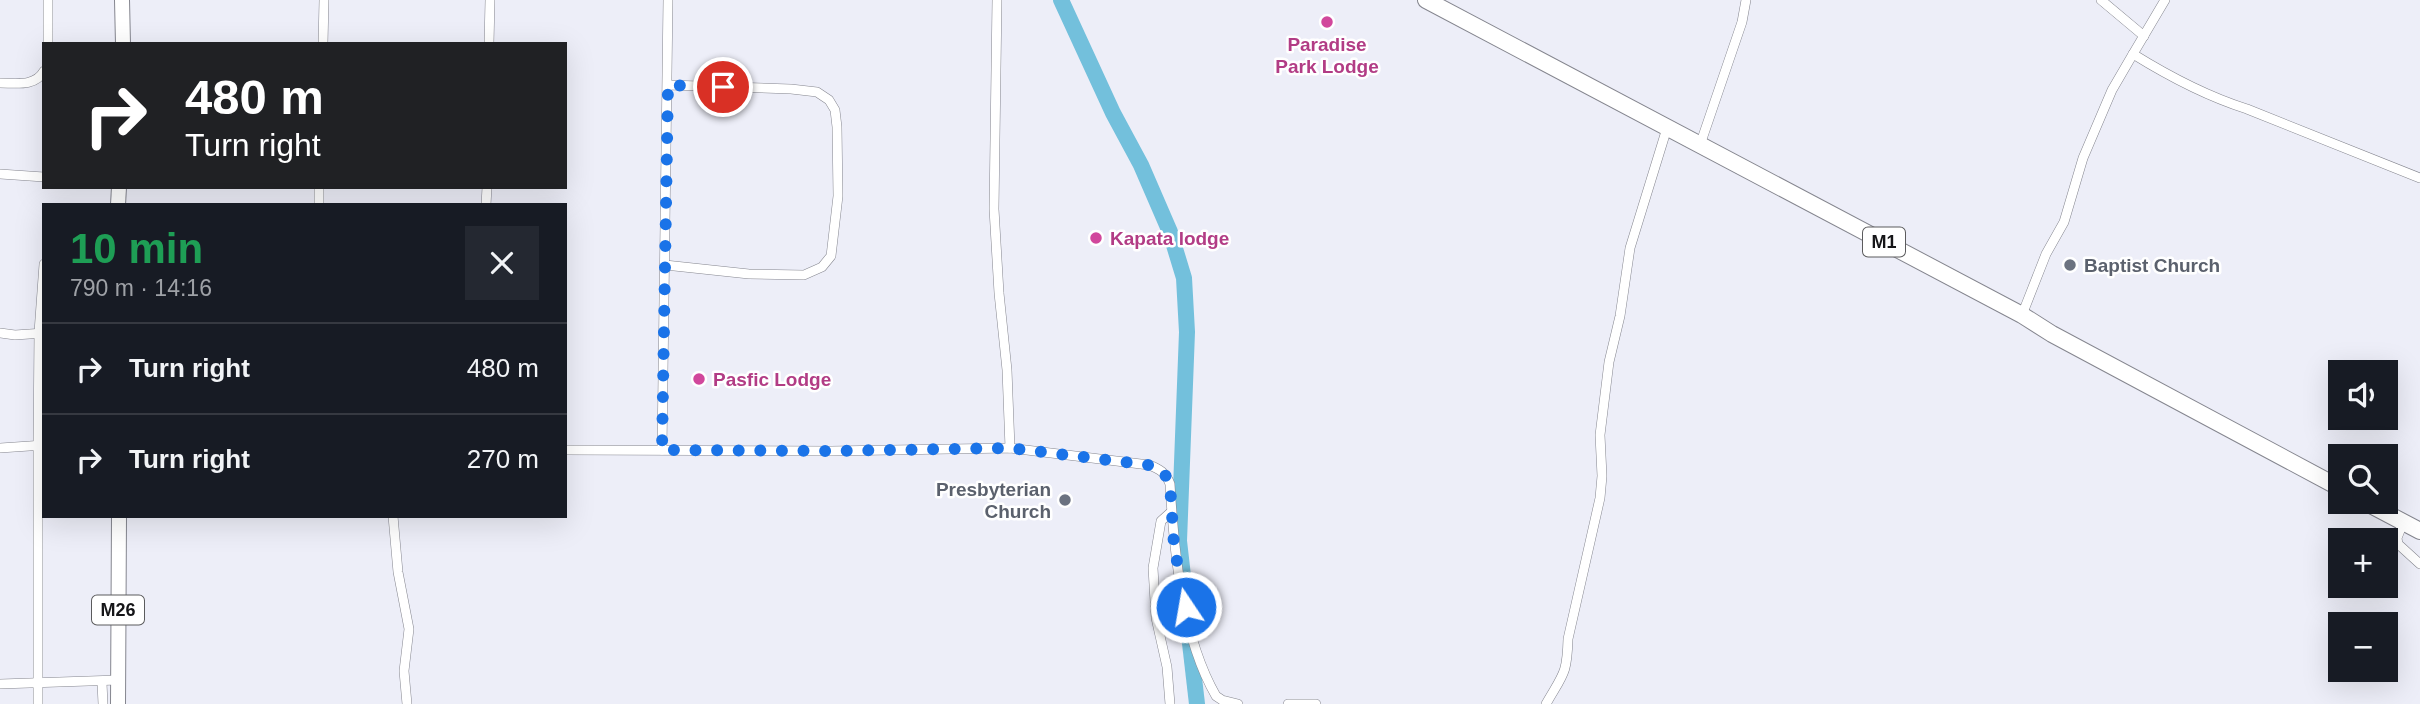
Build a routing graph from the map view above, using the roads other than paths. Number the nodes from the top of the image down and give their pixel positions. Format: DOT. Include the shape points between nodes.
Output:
graph roads {
  1 [pos="48,0"];
  2 [pos="122,0"];
  3 [pos="324,0"];
  4 [pos="490,0"];
  5 [pos="668,0"];
  6 [pos="998,0"];
  7 [pos="1426,0"];
  8 [pos="1746,0"];
  9 [pos="2101,0"];
  10 [pos="2165,0"];
  11 [pos="2144,36"];
  12 [pos="47,42"];
  13 [pos="123,42"];
  14 [pos="323,42"];
  15 [pos="489,42"];
  16 [pos="2133,54"];
  17 [pos="42,73"];
  18 [pos="0,83"];
  19 [pos="668,85"];
  20 [pos="1667,128"];
  21 [pos="1700,145"];
  22 [pos="0,174"];
  23 [pos="42,177"];
  24 [pos="2420,178"];
  25 [pos="665,265"];
  26 [pos="42,310"];
  27 [pos="2022,315"];
  28 [pos="0,333"];
  29 [pos="41,333"];
  30 [pos="41,445"];
  31 [pos="0,447"];
  32 [pos="1010,448"];
  33 [pos="567,450"];
  34 [pos="662,450"];
  35 [pos="2328,482"];
  36 [pos="1171,512"];
  37 [pos="2387,514"];
  38 [pos="119,518"];
  39 [pos="393,518"];
  40 [pos="2403,523"];
  41 [pos="2420,531"];
  42 [pos="2420,564"];
  43 [pos="118,680"];
  44 [pos="102,682"];
  45 [pos="0,684"];
  46 [pos="39,684"];
  47 [pos="38,704"];
  48 [pos="103,704"];
  49 [pos="118,704"];
  50 [pos="407,704"];
  51 [pos="1170,704"];
  52 [pos="1238,704"];
  53 [pos="1288,704"];
  54 [pos="1316,704"];
  55 [pos="1546,704"];
  1 -- 12 [label="street"];
  2 -- 13 [label="main road"];
  3 -- 14 [label="street"];
  4 -- 15 [label="street"];
  5 -- 19 [label="street"];
  6 -- 32 [label="street" via="994,209"];
  7 -- 20 [label="highway, M1"];
  8 -- 21 [label="street"];
  9 -- 11 [label="street"];
  10 -- 11 [label="street"];
  11 -- 16 [label="street"];
  16 -- 24 [label="street" via="2219,100"];
  16 -- 27 [label="street" via="2083,158 2064,222"];
  17 -- 18 [label="street" via="28,83"];
  19 -- 25 [label="street"];
  19 -- 25 [label="street" via="817,92 835,110 838,196 831,256 822,267 804,275"];
  20 -- 21 [label="highway, M1"];
  20 -- 55 [label="street" via="1630,248 1600,435 1600,498 1568,639 1568,660"];
  21 -- 27 [label="highway, M1"];
  22 -- 23 [label="street"];
  25 -- 34 [label="street"];
  26 -- 29 [label="street"];
  27 -- 35 [label="highway, M1"];
  28 -- 29 [label="street"];
  29 -- 30 [label="street"];
  30 -- 31 [label="street"];
  30 -- 46 [label="street"];
  32 -- 34 [label="street"];
  32 -- 36 [label="street" via="1158,468 1170,484"];
  33 -- 34 [label="street"];
  36 -- 51 [label="street" via="1161,521 1153,568"];
  36 -- 52 [label="street" via="1195,646 1216,696"];
  37 -- 40 [label="highway"];
  38 -- 43 [label="main road, M26"];
  39 -- 50 [label="street" via="410,629 404,671"];
  40 -- 41 [label="highway"];
  40 -- 42 [label="street" via="2398,544"];
  43 -- 44 [label="street"];
  43 -- 49 [label="main road, M26"];
  44 -- 46 [label="street"];
  44 -- 48 [label="street"];
  45 -- 46 [label="street"];
  46 -- 47 [label="street"];
  53 -- 54 [label="street"];
}
